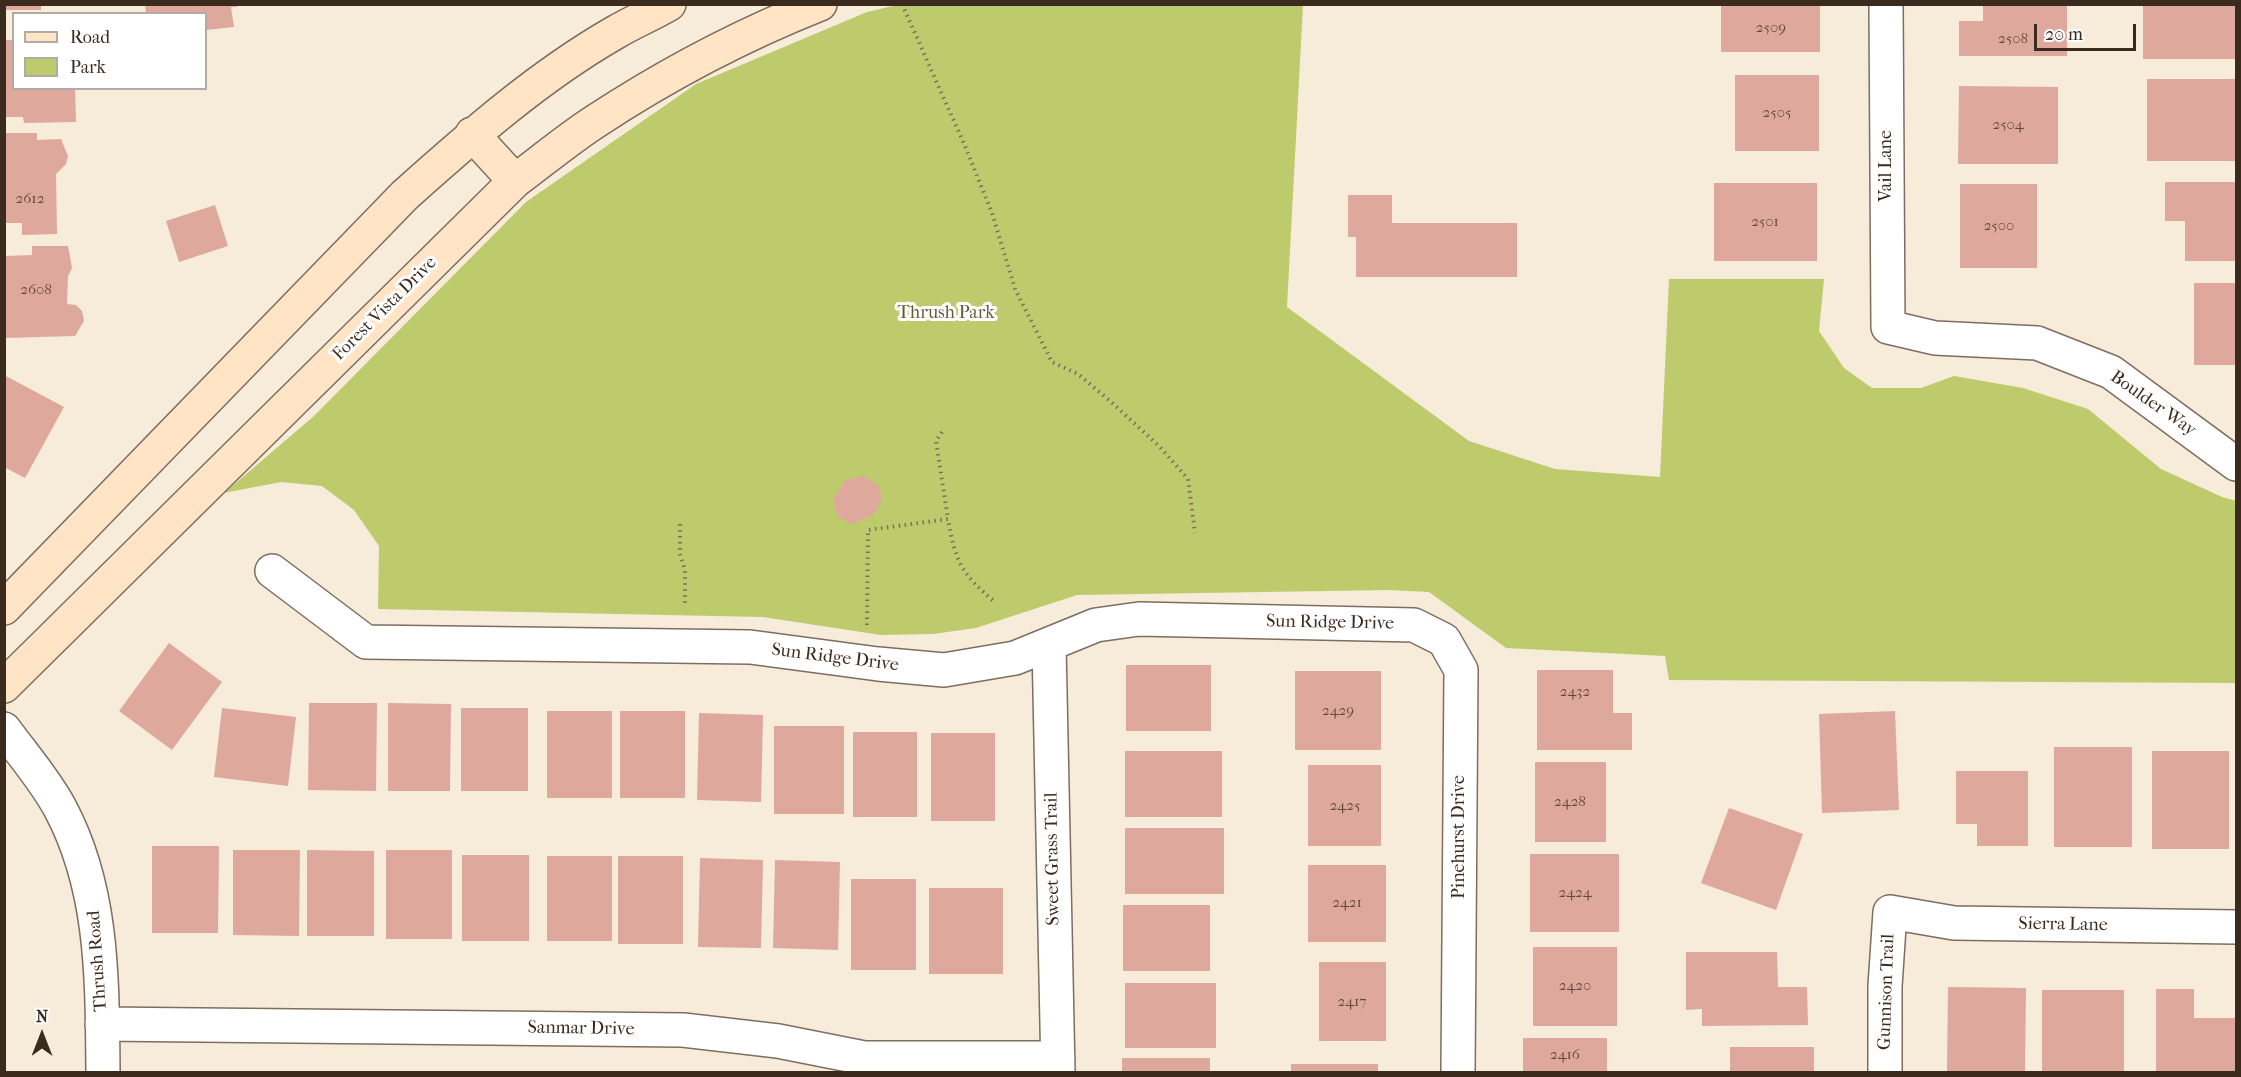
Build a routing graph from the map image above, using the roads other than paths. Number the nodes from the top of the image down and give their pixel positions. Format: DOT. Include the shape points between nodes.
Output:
graph roads {
  1 [pos="669,4"];
  2 [pos="820,4"];
  3 [pos="1886,4"];
  4 [pos="472,134"];
  5 [pos="515,181"];
  6 [pos="1888,327"];
  7 [pos="2236,464"];
  8 [pos="272,571"];
  9 [pos="4,608"];
  10 [pos="1414,625"];
  11 [pos="1048,645"];
  12 [pos="4,686"];
  13 [pos="4,729"];
  14 [pos="1890,912"];
  15 [pos="2236,927"];
  16 [pos="102,1024"];
  17 [pos="1058,1066"];
  18 [pos="103,1072"];
  19 [pos="1458,1072"];
  20 [pos="1886,1072"];
  1 -- 4 [label="main road" via="605,38"];
  2 -- 5 [label="main road, Forest Vista Drive" via="674,73 595,122"];
  3 -- 6 [label="street, Vail Lane"];
  4 -- 5 [label="main road"];
  4 -- 9 [label="main road" via="405,195"];
  5 -- 12 [label="main road, Forest Vista Drive"];
  6 -- 7 [label="street, Boulder Way" via="1935,338 2037,343 2111,372"];
  8 -- 11 [label="street, Sun Ridge Drive" via="366,642 750,647 944,670 1015,658"];
  10 -- 11 [label="street, Sun Ridge Drive" via="1139,619 1096,625"];
  10 -- 19 [label="street, Pinehurst Drive" via="1444,640 1461,670"];
  11 -- 17 [label="street, Sweet Grass Trail"];
  13 -- 16 [label="street, Thrush Road" via="60,806 78,845 96,920"];
  14 -- 15 [label="street, Sierra Lane" via="1954,923"];
  14 -- 20 [label="street, Gunnison Trail" via="1885,986"];
  16 -- 17 [label="street, Sanmar Drive" via="683,1030 778,1041 864,1059"];
  16 -- 18 [label="street, Thrush Road"];
}
